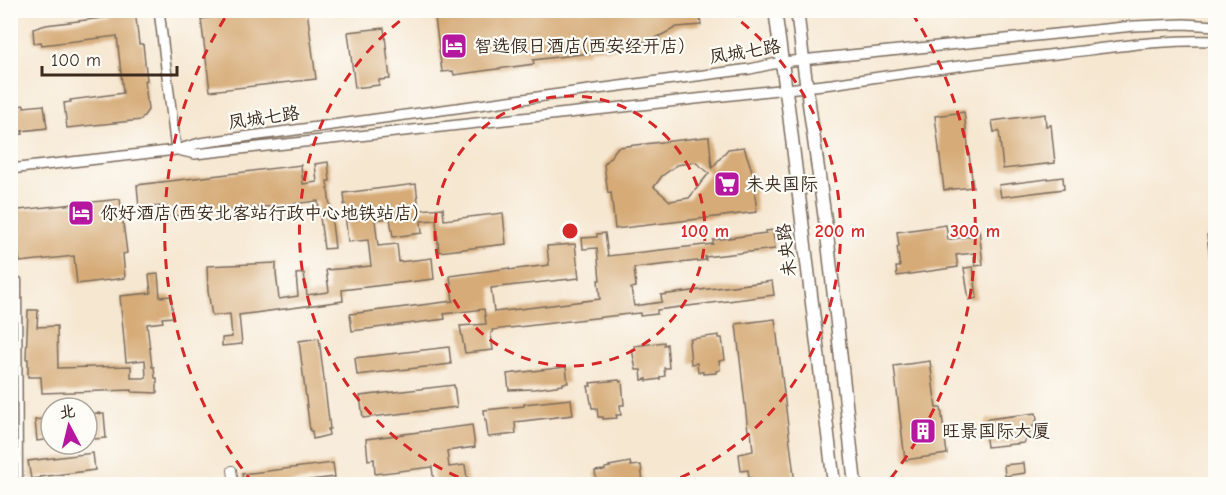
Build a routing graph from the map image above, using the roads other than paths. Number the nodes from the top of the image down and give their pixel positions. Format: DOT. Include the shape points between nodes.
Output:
graph roads {
  1 [pos="159,10"];
  2 [pos="775,10"];
  3 [pos="797,10"];
  4 [pos="1215,26"];
  5 [pos="1215,40"];
  6 [pos="803,60"];
  7 [pos="782,62"];
  8 [pos="807,86"];
  9 [pos="785,89"];
  10 [pos="176,150"];
  11 [pos="10,168"];
  12 [pos="19,280"];
  13 [pos="232,470"];
  14 [pos="21,484"];
  15 [pos="234,484"];
  16 [pos="834,484"];
  17 [pos="855,484"];
  1 -- 10 [label="street"];
  2 -- 7 [label="main road, 未央路"];
  3 -- 6 [label="main road"];
  4 -- 6 [label="street, 凤城七路" via="1134,26"];
  5 -- 8 [label="street, 凤城七路" via="1138,44"];
  6 -- 7 [label="street, 凤城七路"];
  6 -- 8 [label="main road"];
  7 -- 9 [label="main road, 未央路"];
  7 -- 10 [label="street, 凤城七路" via="200,143"];
  8 -- 9 [label="street, 凤城七路"];
  8 -- 17 [label="main road"];
  9 -- 10 [label="street, 凤城七路" via="195,154"];
  9 -- 16 [label="main road, 未央路"];
  10 -- 11 [label="street, 凤城七路"];
  12 -- 14 [label="lane"];
  13 -- 15 [label="street"];
}
